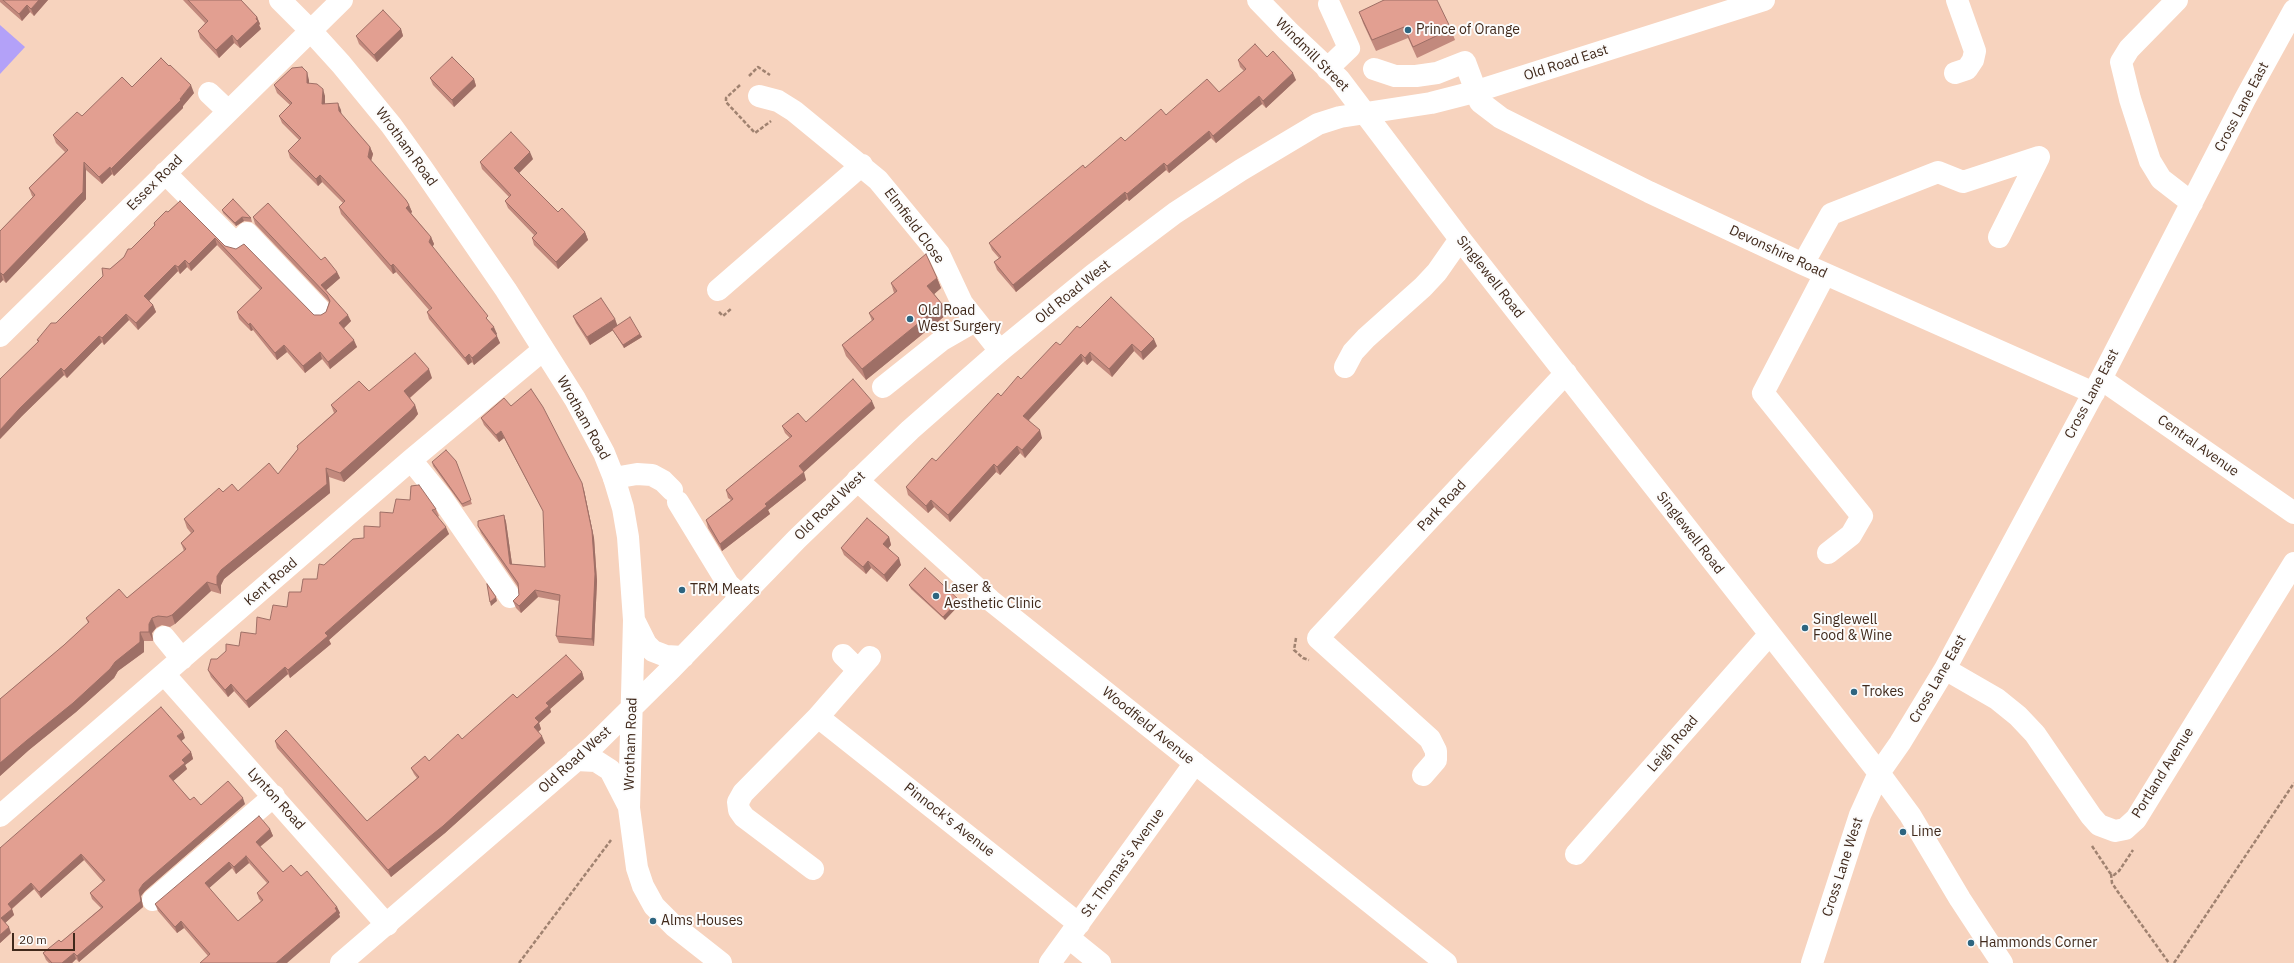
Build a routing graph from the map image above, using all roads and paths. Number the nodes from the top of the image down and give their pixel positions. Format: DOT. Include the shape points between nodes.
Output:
graph roads {
  1 [pos="280,0"];
  2 [pos="342,0"];
  3 [pos="1258,0"];
  4 [pos="1764,0"];
  5 [pos="1957,0"];
  6 [pos="2177,0"];
  7 [pos="1329,4"];
  8 [pos="2294,10"];
  9 [pos="311,30"];
  10 [pos="1327,68"];
  11 [pos="1374,69"];
  12 [pos="1955,73"];
  13 [pos="772,77"];
  14 [pos="746,78"];
  15 [pos="741,83"];
  16 [pos="1474,92"];
  17 [pos="210,93"];
  18 [pos="759,96"];
  19 [pos="228,112"];
  20 [pos="1364,112"];
  21 [pos="773,121"];
  22 [pos="862,165"];
  23 [pos="165,173"];
  24 [pos="2192,202"];
  25 [pos="1999,237"];
  26 [pos="1460,239"];
  27 [pos="1803,264"];
  28 [pos="1825,274"];
  29 [pos="722,300"];
  30 [pos="320,310"];
  31 [pos="975,322"];
  32 [pos="0,336"];
  33 [pos="543,350"];
  34 [pos="1000,351"];
  35 [pos="1345,368"];
  36 [pos="1566,374"];
  37 [pos="2097,386"];
  38 [pos="883,387"];
  39 [pos="411,460"];
  40 [pos="614,478"];
  41 [pos="857,480"];
  42 [pos="2294,514"];
  43 [pos="1828,552"];
  44 [pos="2294,563"];
  45 [pos="741,596"];
  46 [pos="510,597"];
  47 [pos="634,620"];
  48 [pos="1769,635"];
  49 [pos="1297,636"];
  50 [pos="164,637"];
  51 [pos="1325,644"];
  52 [pos="843,655"];
  53 [pos="683,658"];
  54 [pos="182,659"];
  55 [pos="1945,669"];
  56 [pos="164,674"];
  57 [pos="633,707"];
  58 [pos="818,717"];
  59 [pos="576,760"];
  60 [pos="1195,763"];
  61 [pos="1880,772"];
  62 [pos="1423,775"];
  63 [pos="2294,783"];
  64 [pos="274,796"];
  65 [pos="629,808"];
  66 [pos="0,816"];
  67 [pos="2088,841"];
  68 [pos="613,844"];
  69 [pos="2136,845"];
  70 [pos="1576,854"];
  71 [pos="812,869"];
  72 [pos="2111,874"];
  73 [pos="153,900"];
  74 [pos="387,925"];
  75 [pos="1074,931"];
  76 [pos="341,963"];
  77 [pos="520,963"];
  78 [pos="722,963"];
  79 [pos="1050,963"];
  80 [pos="1100,963"];
  81 [pos="1446,963"];
  82 [pos="1812,963"];
  83 [pos="2002,963"];
  84 [pos="2169,963"];
  85 [pos="2174,963"];
  1 -- 9 [label="street, Wrotham Road"];
  2 -- 9 [label="street, Essex Road"];
  3 -- 10 [label="street, Windmill Street"];
  4 -- 16 [label="street, Old Road East"];
  5 -- 12 [label="street" via="1975,51 1967,69"];
  6 -- 24 [label="street" via="2129,49 2121,62 2150,161 2161,179"];
  7 -- 10 [label="street" via="1349,48"];
  8 -- 24 [label="street, Cross Lane East"];
  9 -- 19 [label="street, Essex Road"];
  9 -- 33 [label="street, Wrotham Road" via="391,125 506,290"];
  10 -- 20 [label="street, Windmill Street" via="1339,79"];
  11 -- 16 [label="street" via="1395,76 1416,76 1437,73 1465,62"];
  13 -- 14 [label="path" via="758,67"];
  15 -- 21 [label="path" via="725,99 726,102 755,133"];
  16 -- 20 [label="street, Old Road East" via="1431,103"];
  16 -- 27 [label="street, Devonshire Road" via="1480,102 1501,118 1649,192"];
  17 -- 19 [label="street"];
  18 -- 22 [label="street, Elmfield Close" via="778,101 794,110"];
  19 -- 23 [label="street, Essex Road"];
  20 -- 26 [label="street, Singlewell Road"];
  20 -- 34 [label="street, Old Road West" via="1318,124 1175,213 1094,274"];
  22 -- 29 [label="street"];
  22 -- 31 [label="street, Elmfield Close" via="878,180 935,248 962,303"];
  23 -- 30 [label="street" via="236,244 247,233"];
  23 -- 32 [label="street, Essex Road"];
  24 -- 37 [label="street, Cross Lane East"];
  25 -- 27 [label="street" via="2039,157 1963,182 1938,172 1831,214"];
  26 -- 35 [label="street" via="1437,272 1366,338 1353,352"];
  26 -- 36 [label="street, Singlewell Road"];
  27 -- 28 [label="street, Devonshire Road"];
  28 -- 37 [label="street, Devonshire Road"];
  28 -- 43 [label="street" via="1763,393 1862,516 1851,535"];
  31 -- 34 [label="street, Elmfield Close"];
  31 -- 38 [label="street" via="942,340"];
  33 -- 39 [label="street, Kent Road"];
  33 -- 40 [label="street, Wrotham Road" via="594,434"];
  34 -- 41 [label="street, Old Road West"];
  36 -- 48 [label="street, Singlewell Road"];
  36 -- 51 [label="street, Park Road"];
  37 -- 42 [label="street, Central Avenue"];
  37 -- 55 [label="street, Cross Lane East"];
  39 -- 46 [label="street" via="441,497"];
  39 -- 54 [label="street, Kent Road"];
  40 -- 45 [label="street" via="637,474 652,475 663,481 675,496 728,584"];
  40 -- 47 [label="street, Wrotham Road" via="628,537"];
  41 -- 45 [label="street, Old Road West"];
  41 -- 60 [label="street, Woodfield Avenue" via="990,600"];
  44 -- 55 [label="street, Portland Avenue" via="2136,819 2125,829 2115,831 2099,824 2036,734 1997,699"];
  45 -- 53 [label="street, Old Road West"];
  47 -- 53 [label="street" via="646,644 653,651"];
  47 -- 57 [label="street, Wrotham Road"];
  48 -- 61 [label="street, Singlewell Road"];
  48 -- 70 [label="street, Leigh Road"];
  49 -- 51 [label="path" via="1293,648 1306,659 1316,660"];
  50 -- 54 [label="street"];
  51 -- 62 [label="street" via="1430,739 1436,751 1436,760"];
  52 -- 58 [label="street" via="864,664"];
  53 -- 57 [label="street, Old Road West"];
  54 -- 56 [label="street, Kent Road"];
  55 -- 61 [label="street, Cross Lane East"];
  56 -- 64 [label="street, Lynton Road"];
  56 -- 66 [label="street, Kent Road"];
  57 -- 59 [label="street, Old Road West"];
  57 -- 65 [label="street, Wrotham Road"];
  58 -- 71 [label="street" via="743,793 738,802 738,810 744,817"];
  58 -- 75 [label="street, Pinnock's Avenue"];
  59 -- 65 [label="street" via="596,761 610,770"];
  59 -- 74 [label="street, Old Road West"];
  60 -- 75 [label="street, St. Thomas's Avenue"];
  60 -- 81 [label="street, Woodfield Avenue"];
  61 -- 82 [label="street, Cross Lane West" via="1860,814"];
  61 -- 83 [label="street, Singlewell Road" via="1910,815"];
  63 -- 85 [label="path"];
  64 -- 73 [label="street"];
  64 -- 74 [label="street, Lynton Road"];
  65 -- 78 [label="street, Wrotham Road" via="637,868 650,899 666,919"];
  67 -- 72 [label="path"];
  68 -- 77 [label="path" via="612,838"];
  69 -- 72 [label="path" via="2120,871"];
  72 -- 84 [label="path" via="2112,883"];
  74 -- 76 [label="street, Old Road West"];
  75 -- 79 [label="street, St. Thomas's Avenue"];
  75 -- 80 [label="street, Pinnock's Avenue"];
}
